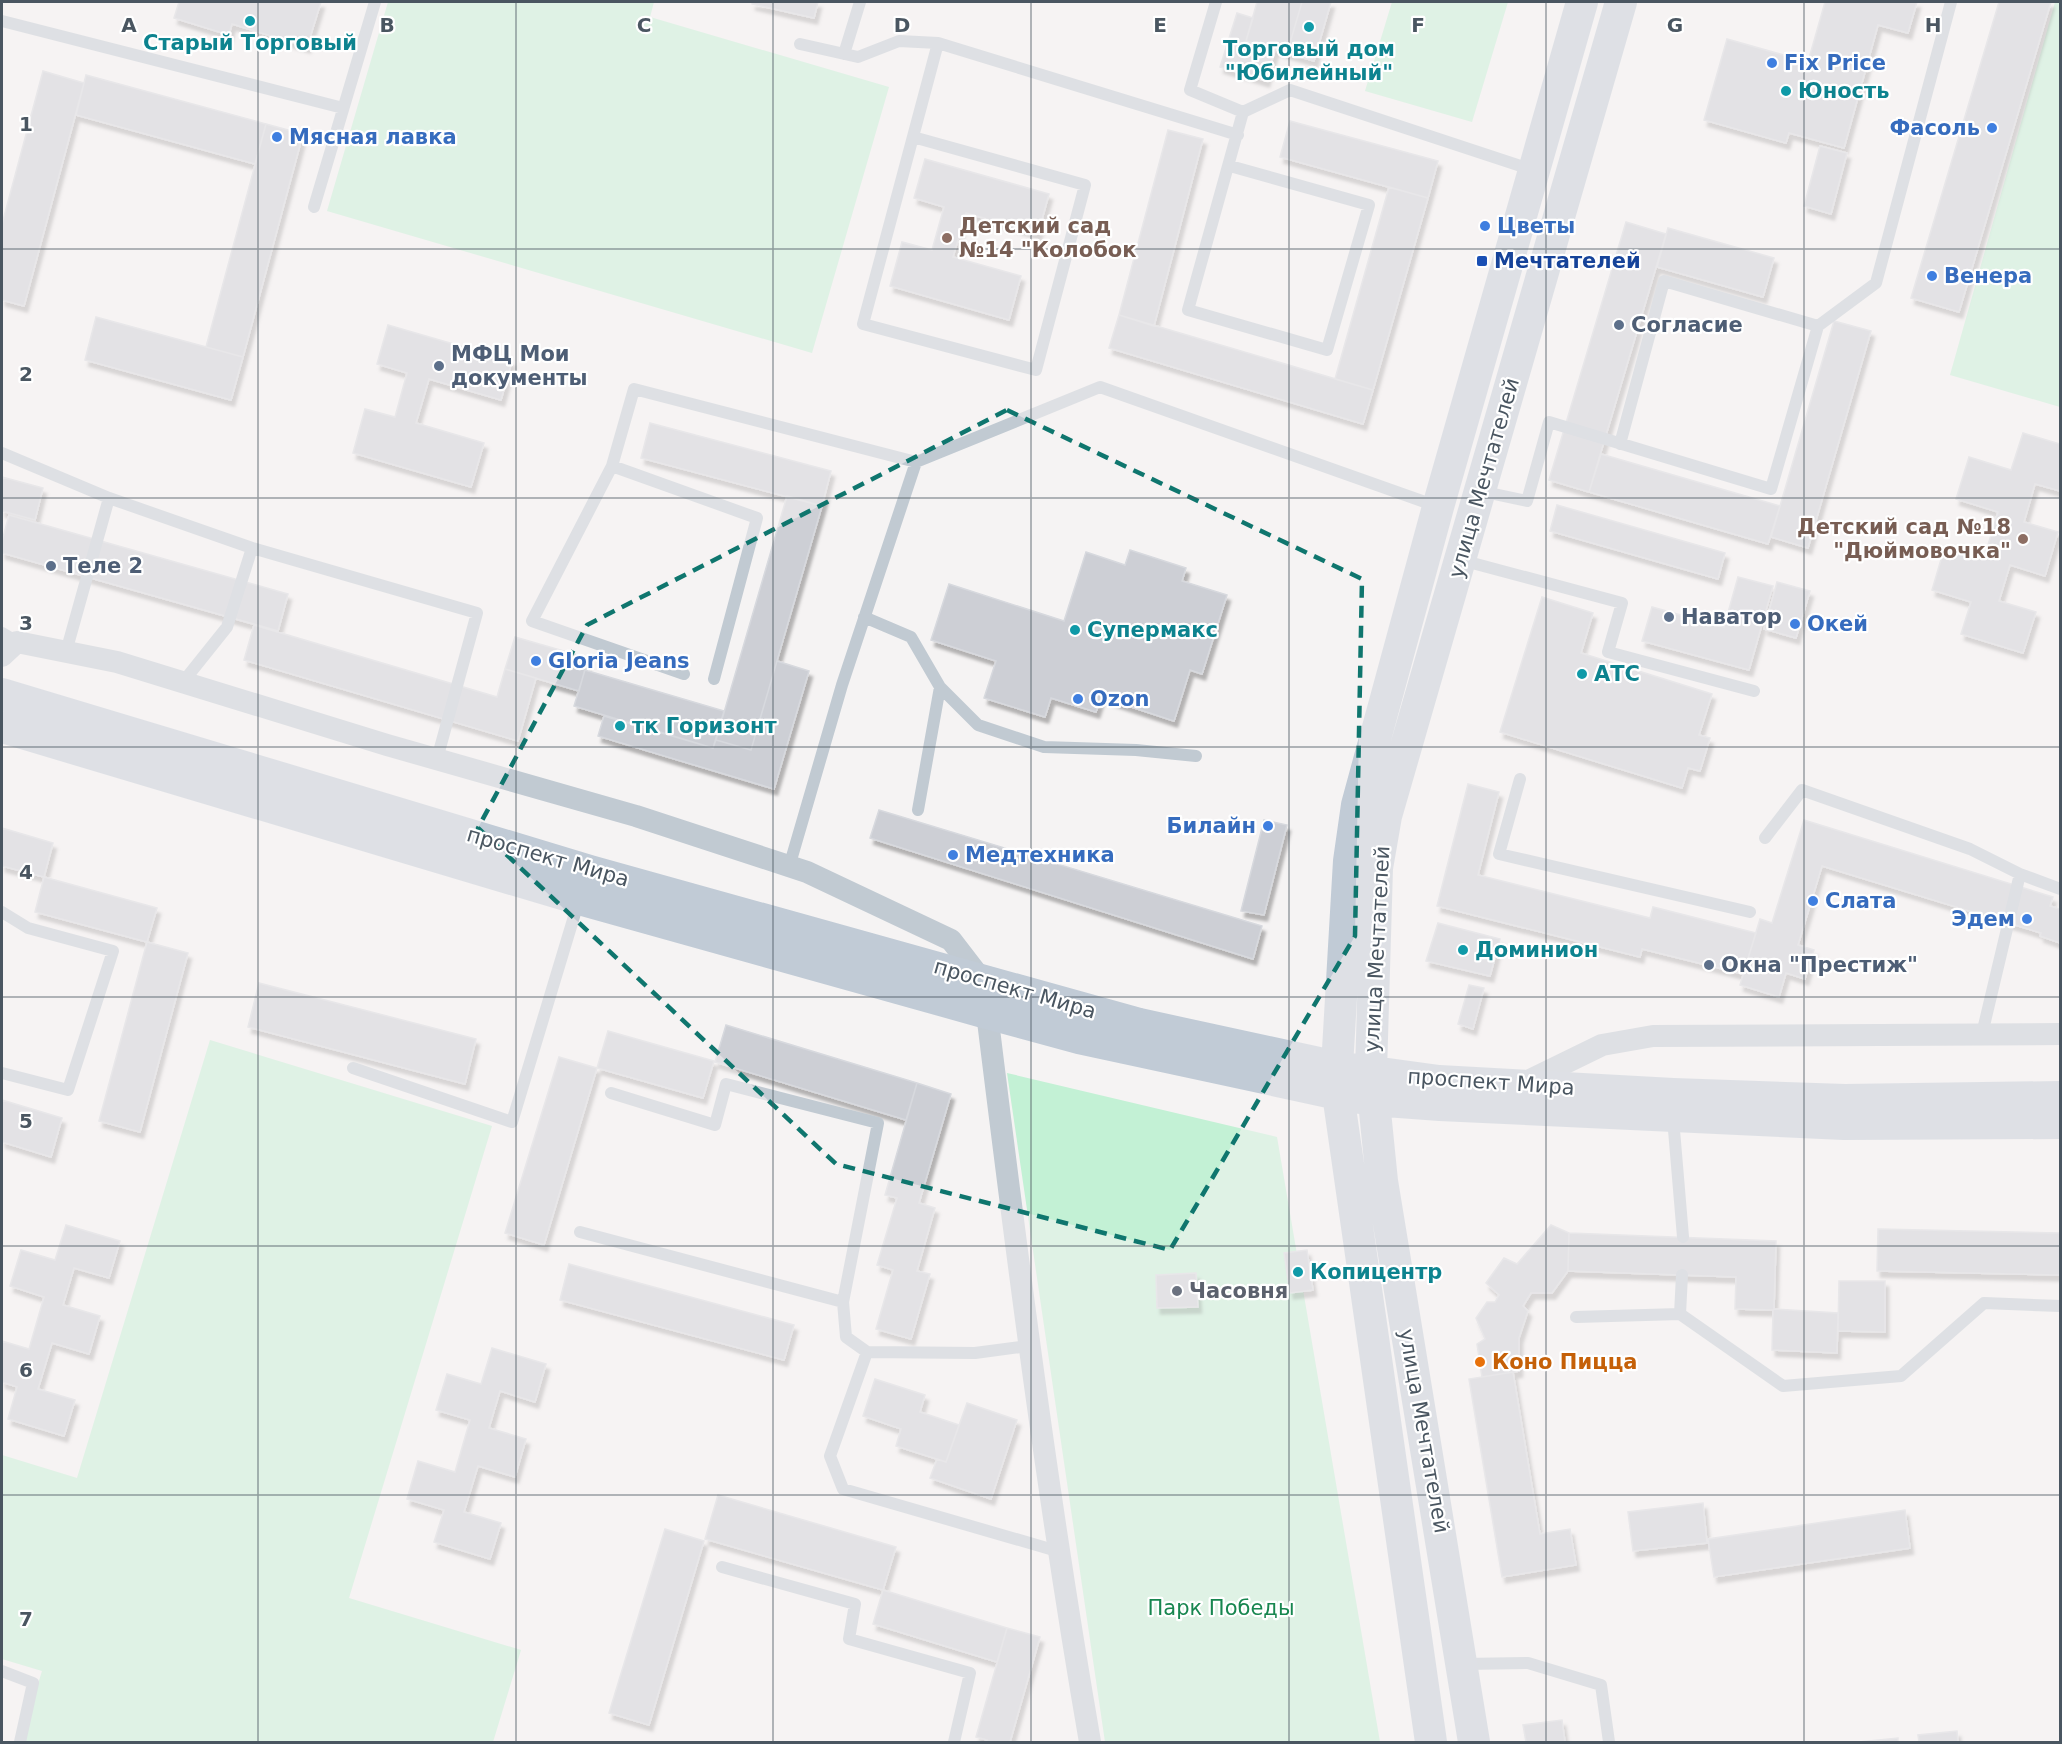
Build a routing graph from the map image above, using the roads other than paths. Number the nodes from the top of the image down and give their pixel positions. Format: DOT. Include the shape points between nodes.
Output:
graph roads {
  1 [pos="375,2"];
  2 [pos="860,2"];
  3 [pos="1216,2"];
  4 [pos="1582,2"];
  5 [pos="1621,2"];
  6 [pos="1951,2"];
  7 [pos="2,21"];
  8 [pos="938,43"];
  9 [pos="800,44"];
  10 [pos="844,54"];
  11 [pos="343,108"];
  12 [pos="1243,112"];
  13 [pos="1238,135"];
  14 [pos="913,137"];
  15 [pos="1230,166"];
  16 [pos="1533,170"];
  17 [pos="314,207"];
  18 [pos="1818,326"];
  19 [pos="1620,444"];
  20 [pos="2,453"];
  21 [pos="916,462"];
  22 [pos="612,466"];
  23 [pos="1479,491"];
  24 [pos="109,498"];
  25 [pos="1437,507"];
  26 [pos="252,548"];
  27 [pos="1461,560"];
  28 [pos="864,618"];
  29 [pos="7,644"];
  30 [pos="66,652"];
  31 [pos="684,674"];
  32 [pos="714,679"];
  33 [pos="183,682"];
  34 [pos="940,687"];
  35 [pos="1754,691"];
  36 [pos="2,694"];
  37 [pos="2,727"];
  38 [pos="1196,756"];
  39 [pos="437,759"];
  40 [pos="1520,779"];
  41 [pos="918,810"];
  42 [pos="1765,838"];
  43 [pos="789,867"];
  44 [pos="2020,874"];
  45 [pos="2061,889"];
  46 [pos="579,899"];
  47 [pos="2,912"];
  48 [pos="1750,912"];
  49 [pos="981,979"];
  50 [pos="987,1013"];
  51 [pos="1982,1034"];
  52 [pos="2061,1034"];
  53 [pos="353,1068"];
  54 [pos="2,1073"];
  55 [pos="1338,1080"];
  56 [pos="1519,1085"];
  57 [pos="1371,1086"];
  58 [pos="611,1093"];
  59 [pos="2061,1096"];
  60 [pos="1673,1117"];
  61 [pos="2061,1123"];
  62 [pos="580,1232"];
  63 [pos="1683,1237"];
  64 [pos="1682,1275"];
  65 [pos="843,1302"];
  66 [pos="2061,1306"];
  67 [pos="1680,1314"];
  68 [pos="1576,1317"];
  69 [pos="1028,1346"];
  70 [pos="867,1352"];
  71 [pos="1057,1551"];
  72 [pos="722,1567"];
  73 [pos="1463,1664"];
  74 [pos="2,1671"];
  75 [pos="20,1743"];
  76 [pos="954,1743"];
  77 [pos="1090,1743"];
  78 [pos="1431,1743"];
  79 [pos="1474,1743"];
  80 [pos="1609,1743"];
  1 -- 11 [label="lane"];
  2 -- 10 [label="lane"];
  3 -- 12 [label="lane" via="1190,90"];
  4 -- 16 [label="street, улица Мечтателей"];
  5 -- 23 [label="street, улица Мечтателей"];
  6 -- 18 [label="lane" via="1876,283"];
  7 -- 11 [label="lane"];
  8 -- 10 [label="lane" via="899,41 858,57"];
  8 -- 13 [label="lane"];
  8 -- 14 [label="lane"];
  9 -- 10 [label="lane"];
  11 -- 17 [label="lane"];
  12 -- 13 [label="lane"];
  12 -- 16 [label="lane" via="1290,90"];
  13 -- 15 [label="lane"];
  14 -- 14 [label="lane" via="863,324 1036,370 1084,185"];
  15 -- 15 [label="lane" via="1188,310 1327,350 1369,205"];
  16 -- 25 [label="street, улица Мечтателей"];
  18 -- 19 [label="lane" via="1771,489"];
  18 -- 19 [label="lane" via="1664,281"];
  19 -- 23 [label="lane" via="1549,422 1527,501"];
  20 -- 24 [label="lane"];
  21 -- 22 [label="lane" via="634,389"];
  21 -- 25 [label="lane" via="1100,387"];
  21 -- 28 [label="lane"];
  22 -- 31 [label="lane" via="532,621"];
  22 -- 32 [label="lane" via="757,518"];
  23 -- 27 [label="street, улица Мечтателей"];
  24 -- 26 [label="lane"];
  24 -- 30 [label="lane"];
  25 -- 55 [label="street, улица Мечтателей" via="1358,805 1349,861"];
  26 -- 33 [label="lane" via="227,627"];
  26 -- 39 [label="lane" via="477,613"];
  27 -- 35 [label="lane" via="1622,603 1608,652"];
  27 -- 57 [label="street, улица Мечтателей" via="1386,816 1377,868"];
  28 -- 34 [label="lane" via="911,637"];
  28 -- 43 [label="lane"];
  29 -- 30 [label="street"];
  30 -- 33 [label="street"];
  33 -- 39 [label="street"];
  34 -- 38 [label="lane" via="978,725 1044,747"];
  34 -- 41 [label="lane"];
  36 -- 49 [label="street, проспект Мира" via="590,871"];
  37 -- 46 [label="street, проспект Мира"];
  39 -- 43 [label="street" via="636,816"];
  40 -- 48 [label="lane" via="1498,854"];
  42 -- 44 [label="lane" via="1802,790 1970,849"];
  43 -- 49 [label="street" via="951,940"];
  44 -- 45 [label="lane"];
  44 -- 51 [label="lane"];
  46 -- 50 [label="street, проспект Мира"];
  46 -- 53 [label="lane" via="512,1122"];
  47 -- 54 [label="lane" via="28,928 113,951 68,1090"];
  49 -- 55 [label="street, проспект Мира"];
  50 -- 55 [label="street, проспект Мира" via="1079,1038"];
  50 -- 69 [label="street"];
  51 -- 52 [label="street"];
  51 -- 56 [label="street" via="1653,1036 1602,1045"];
  55 -- 57 [label="street, проспект Мира"];
  55 -- 78 [label="street, улица Мечтателей"];
  56 -- 57 [label="street, проспект Мира" via="1439,1081"];
  56 -- 59 [label="street, проспект Мира" via="1845,1100"];
  57 -- 60 [label="street, проспект Мира"];
  57 -- 73 [label="street, улица Мечтателей" via="1382,1181"];
  58 -- 65 [label="lane" via="715,1125 726,1084 878,1123"];
  60 -- 61 [label="street, проспект Мира" via="1844,1124"];
  60 -- 63 [label="lane"];
  62 -- 65 [label="lane"];
  64 -- 67 [label="lane"];
  65 -- 70 [label="lane" via="846,1337"];
  66 -- 67 [label="lane" via="1984,1303 1901,1376 1783,1386"];
  67 -- 68 [label="lane"];
  69 -- 70 [label="lane" via="975,1353"];
  69 -- 71 [label="street"];
  70 -- 71 [label="lane" via="830,1456 843,1489"];
  71 -- 77 [label="street"];
  72 -- 76 [label="lane" via="855,1604 849,1639 970,1674"];
  73 -- 79 [label="street, улица Мечтателей"];
  73 -- 80 [label="lane" via="1528,1663 1601,1685"];
  74 -- 75 [label="lane" via="33,1683"];
}
